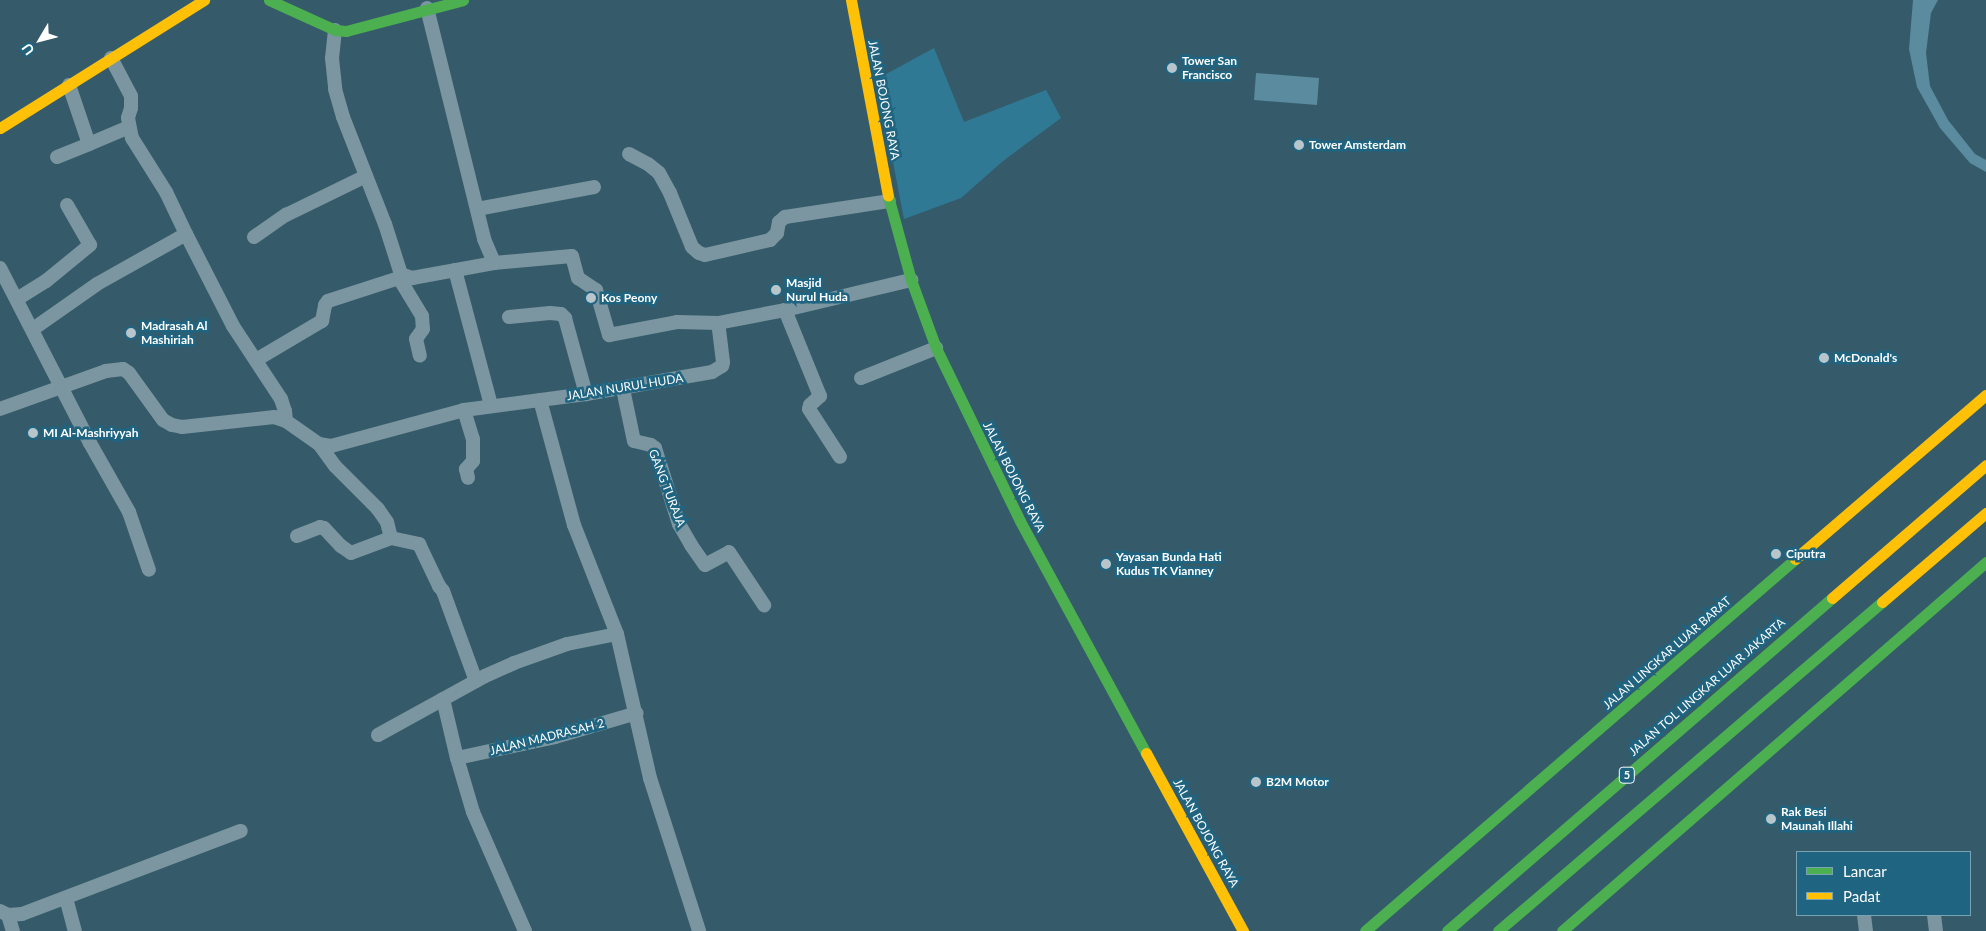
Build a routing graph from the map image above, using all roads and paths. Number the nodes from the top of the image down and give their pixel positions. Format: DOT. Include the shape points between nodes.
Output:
graph roads {
  1 [pos="204,0"];
  2 [pos="269,0"];
  3 [pos="464,0"];
  4 [pos="851,0"];
  5 [pos="428,8"];
  6 [pos="335,30"];
  7 [pos="111,58"];
  8 [pos="69,85"];
  9 [pos="129,127"];
  10 [pos="0,128"];
  11 [pos="89,144"];
  12 [pos="629,154"];
  13 [pos="57,157"];
  14 [pos="366,176"];
  15 [pos="594,187"];
  16 [pos="889,201"];
  17 [pos="67,205"];
  18 [pos="477,209"];
  19 [pos="186,234"];
  20 [pos="254,237"];
  21 [pos="494,263"];
  22 [pos="455,270"];
  23 [pos="1,273"];
  24 [pos="400,276"];
  25 [pos="911,280"];
  26 [pos="17,299"];
  27 [pos="786,310"];
  28 [pos="509,317"];
  29 [pos="718,322"];
  30 [pos="34,329"];
  31 [pos="936,348"];
  32 [pos="420,356"];
  33 [pos="256,360"];
  34 [pos="861,378"];
  35 [pos="63,386"];
  36 [pos="623,389"];
  37 [pos="586,394"];
  38 [pos="1986,395"];
  39 [pos="540,400"];
  40 [pos="491,405"];
  41 [pos="0,409"];
  42 [pos="464,410"];
  43 [pos="290,424"];
  44 [pos="319,444"];
  45 [pos="840,457"];
  46 [pos="1986,465"];
  47 [pos="468,478"];
  48 [pos="1986,513"];
  49 [pos="297,536"];
  50 [pos="391,538"];
  51 [pos="1986,562"];
  52 [pos="149,570"];
  53 [pos="764,605"];
  54 [pos="617,634"];
  55 [pos="476,681"];
  56 [pos="443,699"];
  57 [pos="637,713"];
  58 [pos="378,735"];
  59 [pos="457,758"];
  60 [pos="241,831"];
  61 [pos="66,898"];
  62 [pos="4,913"];
  63 [pos="1864,916"];
  64 [pos="1934,916"];
  65 [pos="697,930"];
  66 [pos="13,931"];
  67 [pos="75,931"];
  68 [pos="526,931"];
  69 [pos="1243,931"];
  70 [pos="1365,931"];
  71 [pos="1447,931"];
  72 [pos="1498,931"];
  73 [pos="1562,931"];
  74 [pos="1866,931"];
  75 [pos="1936,931"];
  1 -- 7 [label="main road"];
  2 -- 6 [label="main road"];
  3 -- 5 [label="main road"];
  4 -- 16 [label="main road, JALAN BOJONG RAYA"];
  5 -- 6 [label="main road" via="361,28"];
  5 -- 18 [label="street"];
  6 -- 14 [label="street" via="332,58 336,89 343,117"];
  7 -- 8 [label="main road"];
  7 -- 9 [label="street" via="131,96"];
  8 -- 10 [label="main road"];
  8 -- 11 [label="street"];
  9 -- 11 [label="street"];
  9 -- 19 [label="street" via="132,138 166,192"];
  11 -- 13 [label="street"];
  12 -- 16 [label="street" via="659,174 694,250 705,255 770,240 777,233 779,222 785,218"];
  14 -- 20 [label="street" via="286,215"];
  14 -- 24 [label="street" via="385,224"];
  15 -- 18 [label="street"];
  16 -- 25 [label="main road, JALAN BOJONG RAYA"];
  17 -- 26 [label="street" via="90,245 46,282"];
  18 -- 21 [label="street"];
  19 -- 30 [label="street" via="97,284"];
  19 -- 33 [label="street" via="233,326"];
  21 -- 22 [label="street"];
  21 -- 29 [label="street" via="572,256 578,278 596,290 610,335 678,322"];
  22 -- 24 [label="street" via="412,278"];
  22 -- 40 [label="street"];
  23 -- 26 [label="street"];
  24 -- 32 [label="street" via="422,316 422,329 416,339"];
  24 -- 33 [label="street" via="328,301 322,321"];
  25 -- 27 [label="street"];
  25 -- 31 [label="main road, JALAN BOJONG RAYA"];
  26 -- 30 [label="street"];
  27 -- 29 [label="street"];
  27 -- 45 [label="street" via="820,396 809,409"];
  28 -- 37 [label="street" via="550,313 561,314 565,318"];
  29 -- 36 [label="street, JALAN NURUL HUDA" via="724,362 718,370"];
  30 -- 35 [label="street"];
  31 -- 34 [label="street"];
  31 -- 69 [label="main road, JALAN BOJONG RAYA" via="1020,521"];
  33 -- 43 [label="street" via="281,400"];
  35 -- 41 [label="street"];
  35 -- 43 [label="street" via="106,371 123,369 163,420 172,425 182,427 262,417"];
  35 -- 52 [label="street" via="129,512"];
  36 -- 37 [label="street, JALAN NURUL HUDA"];
  36 -- 53 [label="street, GANG TURAJA" via="634,441 652,444 679,524 691,545 705,566 729,552"];
  37 -- 39 [label="street, JALAN NURUL HUDA"];
  38 -- 70 [label="main road, JALAN LINGKAR LUAR BARAT"];
  39 -- 40 [label="street, JALAN NURUL HUDA"];
  39 -- 54 [label="street" via="574,525"];
  40 -- 42 [label="street, JALAN NURUL HUDA"];
  42 -- 44 [label="street, JALAN NURUL HUDA" via="341,444"];
  42 -- 47 [label="street" via="473,439 473,461 466,469"];
  43 -- 44 [label="street"];
  44 -- 50 [label="street" via="378,509 387,522"];
  46 -- 71 [label="main road, JALAN TOL LINGKAR LUAR JAKARTA / 5"];
  48 -- 72 [label="main road"];
  49 -- 50 [label="street" via="324,528 351,553"];
  50 -- 55 [label="street" via="419,544 443,591"];
  51 -- 73 [label="main road"];
  54 -- 55 [label="street" via="566,644"];
  54 -- 57 [label="street"];
  55 -- 56 [label="street"];
  56 -- 58 [label="street"];
  56 -- 59 [label="street"];
  57 -- 59 [label="street, JALAN MADRASAH 2" via="555,737"];
  57 -- 65 [label="street" via="659,810"];
  59 -- 68 [label="street" via="473,812"];
  60 -- 61 [label="street"];
  61 -- 62 [label="street" via="22,914"];
  61 -- 67 [label="street"];
  62 -- 66 [label="street"];
  63 -- 74 [label="street"];
  64 -- 75 [label="street"];
}
